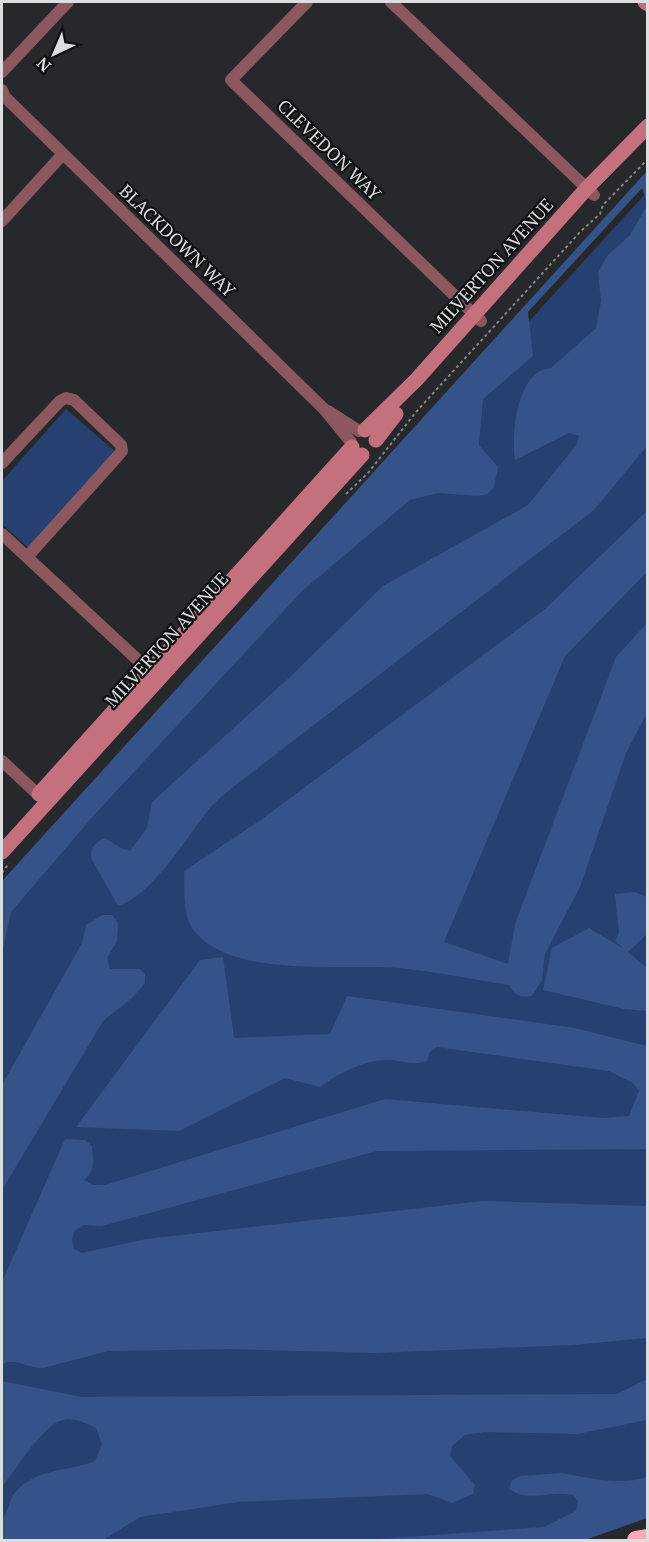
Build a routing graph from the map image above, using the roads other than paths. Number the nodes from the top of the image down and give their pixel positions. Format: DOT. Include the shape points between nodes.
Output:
graph roads {
  1 [pos="68,2"];
  2 [pos="307,2"];
  3 [pos="391,2"];
  4 [pos="2,72"];
  5 [pos="3,94"];
  6 [pos="648,126"];
  7 [pos="648,139"];
  8 [pos="63,154"];
  9 [pos="591,191"];
  10 [pos="2,221"];
  11 [pos="478,318"];
  12 [pos="361,441"];
  13 [pos="2,463"];
  14 [pos="2,534"];
  15 [pos="27,557"];
  16 [pos="154,675"];
  17 [pos="2,761"];
  18 [pos="42,798"];
  19 [pos="2,837"];
  20 [pos="2,852"];
  21 [pos="648,1538"];
  22 [pos="636,1540"];
  1 -- 4 [label="street"];
  2 -- 11 [label="street, CLEVEDON WAY" via="231,80"];
  3 -- 9 [label="street"];
  5 -- 8 [label="street, BLACKDOWN WAY"];
  6 -- 9 [label="street, MILVERTON AVENUE"];
  7 -- 9 [label="street, MILVERTON AVENUE"];
  8 -- 10 [label="street"];
  8 -- 12 [label="street, BLACKDOWN WAY"];
  9 -- 11 [label="street, MILVERTON AVENUE"];
  11 -- 12 [label="street, MILVERTON AVENUE"];
  12 -- 16 [label="street, MILVERTON AVENUE"];
  13 -- 15 [label="street" via="66,398 74,400 121,445 117,457"];
  14 -- 15 [label="street"];
  15 -- 16 [label="street"];
  16 -- 18 [label="street, MILVERTON AVENUE"];
  17 -- 18 [label="street"];
  18 -- 19 [label="street, MILVERTON AVENUE"];
  18 -- 20 [label="street, MILVERTON AVENUE"];
  21 -- 22 [label="highway"];
}
